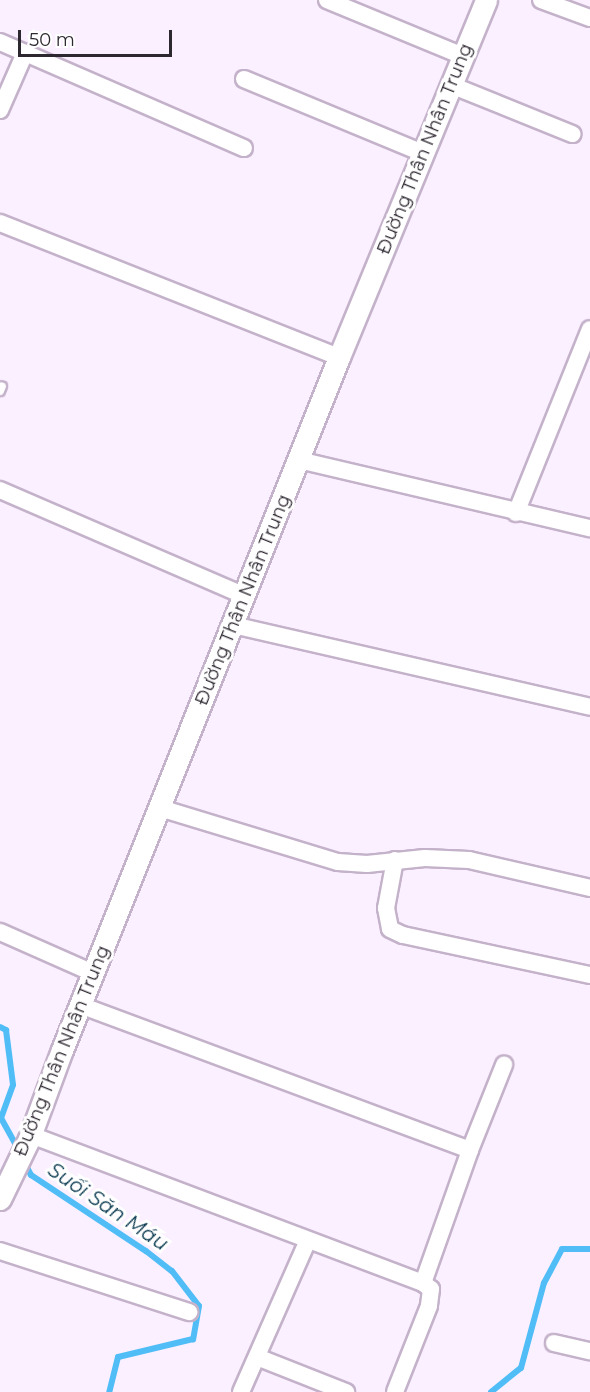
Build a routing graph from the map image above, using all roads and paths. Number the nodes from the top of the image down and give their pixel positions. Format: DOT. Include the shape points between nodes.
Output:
graph roads {
  1 [pos="327,0"];
  2 [pos="486,0"];
  3 [pos="541,0"];
  4 [pos="590,18"];
  5 [pos="0,42"];
  6 [pos="25,53"];
  7 [pos="463,56"];
  8 [pos="244,79"];
  9 [pos="451,86"];
  10 [pos="0,110"];
  11 [pos="572,134"];
  12 [pos="244,148"];
  13 [pos="423,153"];
  14 [pos="0,223"];
  15 [pos="590,329"];
  16 [pos="339,357"];
  17 [pos="299,460"];
  18 [pos="0,490"];
  19 [pos="516,513"];
  20 [pos="590,528"];
  21 [pos="245,596"];
  22 [pos="234,625"];
  23 [pos="590,707"];
  24 [pos="160,808"];
  25 [pos="395,860"];
  26 [pos="590,888"];
  27 [pos="0,932"];
  28 [pos="93,973"];
  29 [pos="590,975"];
  30 [pos="80,1005"];
  31 [pos="504,1065"];
  32 [pos="30,1137"];
  33 [pos="470,1150"];
  34 [pos="0,1199"];
  35 [pos="308,1240"];
  36 [pos="0,1251"];
  37 [pos="423,1283"];
  38 [pos="189,1312"];
  39 [pos="554,1343"];
  40 [pos="590,1351"];
  41 [pos="257,1357"];
  42 [pos="242,1392"];
  43 [pos="346,1392"];
  44 [pos="395,1392"];
  1 -- 7 [label="street"];
  2 -- 7 [label="street, Đường Thân Nhân Trung"];
  3 -- 4 [label="street"];
  5 -- 6 [label="street"];
  6 -- 10 [label="street"];
  6 -- 12 [label="street"];
  7 -- 9 [label="street, Đường Thân Nhân Trung"];
  8 -- 13 [label="street"];
  9 -- 11 [label="street"];
  9 -- 13 [label="street, Đường Thân Nhân Trung"];
  13 -- 16 [label="street, Đường Thân Nhân Trung"];
  14 -- 16 [label="street"];
  15 -- 19 [label="street"];
  16 -- 17 [label="street, Đường Thân Nhân Trung"];
  17 -- 19 [label="street"];
  17 -- 21 [label="street, Đường Thân Nhân Trung"];
  18 -- 21 [label="street"];
  19 -- 20 [label="street"];
  21 -- 22 [label="street, Đường Thân Nhân Trung"];
  22 -- 23 [label="street"];
  22 -- 24 [label="street, Đường Thân Nhân Trung"];
  24 -- 25 [label="street" via="338,862 367,864"];
  24 -- 28 [label="street, Đường Thân Nhân Trung"];
  25 -- 26 [label="street" via="469,860"];
  25 -- 29 [label="street" via="386,908 390,929"];
  27 -- 28 [label="street"];
  28 -- 30 [label="street, Đường Thân Nhân Trung"];
  30 -- 32 [label="street, Đường Thân Nhân Trung"];
  30 -- 33 [label="street"];
  31 -- 33 [label="street"];
  32 -- 34 [label="street, Đường Thân Nhân Trung"];
  32 -- 35 [label="street"];
  33 -- 37 [label="street"];
  35 -- 37 [label="street"];
  35 -- 41 [label="street"];
  36 -- 38 [label="street"];
  37 -- 44 [label="street" via="431,1288 432,1296"];
  39 -- 40 [label="street"];
  41 -- 42 [label="street"];
  41 -- 43 [label="street"];
}
